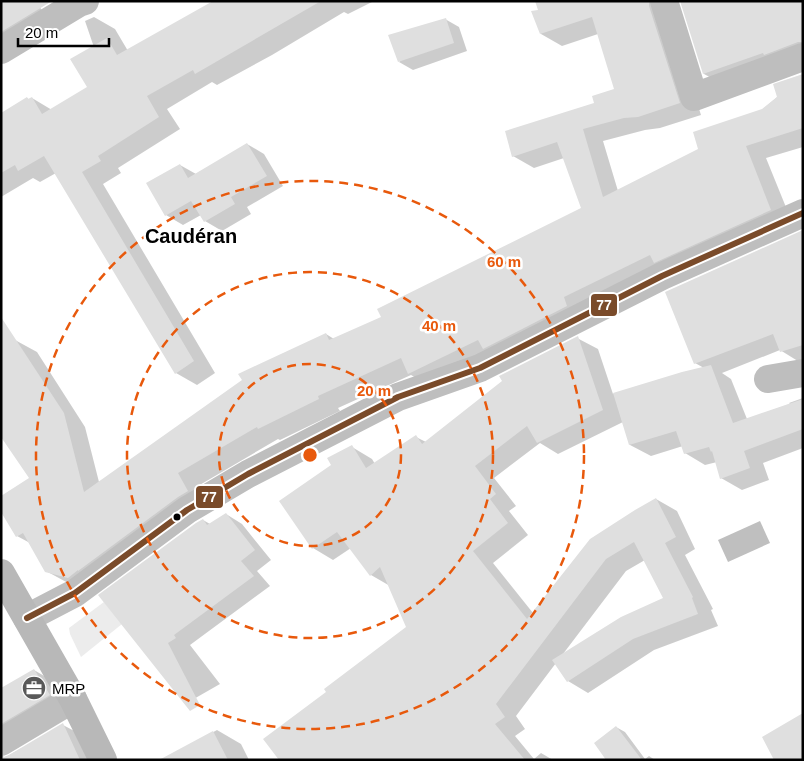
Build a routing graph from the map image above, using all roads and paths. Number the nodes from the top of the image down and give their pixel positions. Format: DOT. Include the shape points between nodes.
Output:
graph roads {
  1 [pos="85,1"];
  2 [pos="664,1"];
  3 [pos="1,50"];
  4 [pos="803,57"];
  5 [pos="803,213"];
  6 [pos="803,373"];
  7 [pos="768,380"];
  8 [pos="1,573"];
  9 [pos="28,618"];
  10 [pos="73,699"];
  11 [pos="1,742"];
  12 [pos="103,760"];
  1 -- 3 [label="street"];
  2 -- 4 [label="street" via="694,97"];
  5 -- 9 [label="street" via="662,276 480,368 398,398 248,474 187,510 74,593"];
  6 -- 7 [label="street"];
  8 -- 9 [label="street"];
  9 -- 10 [label="street"];
  10 -- 11 [label="street"];
  10 -- 12 [label="street"];
}
